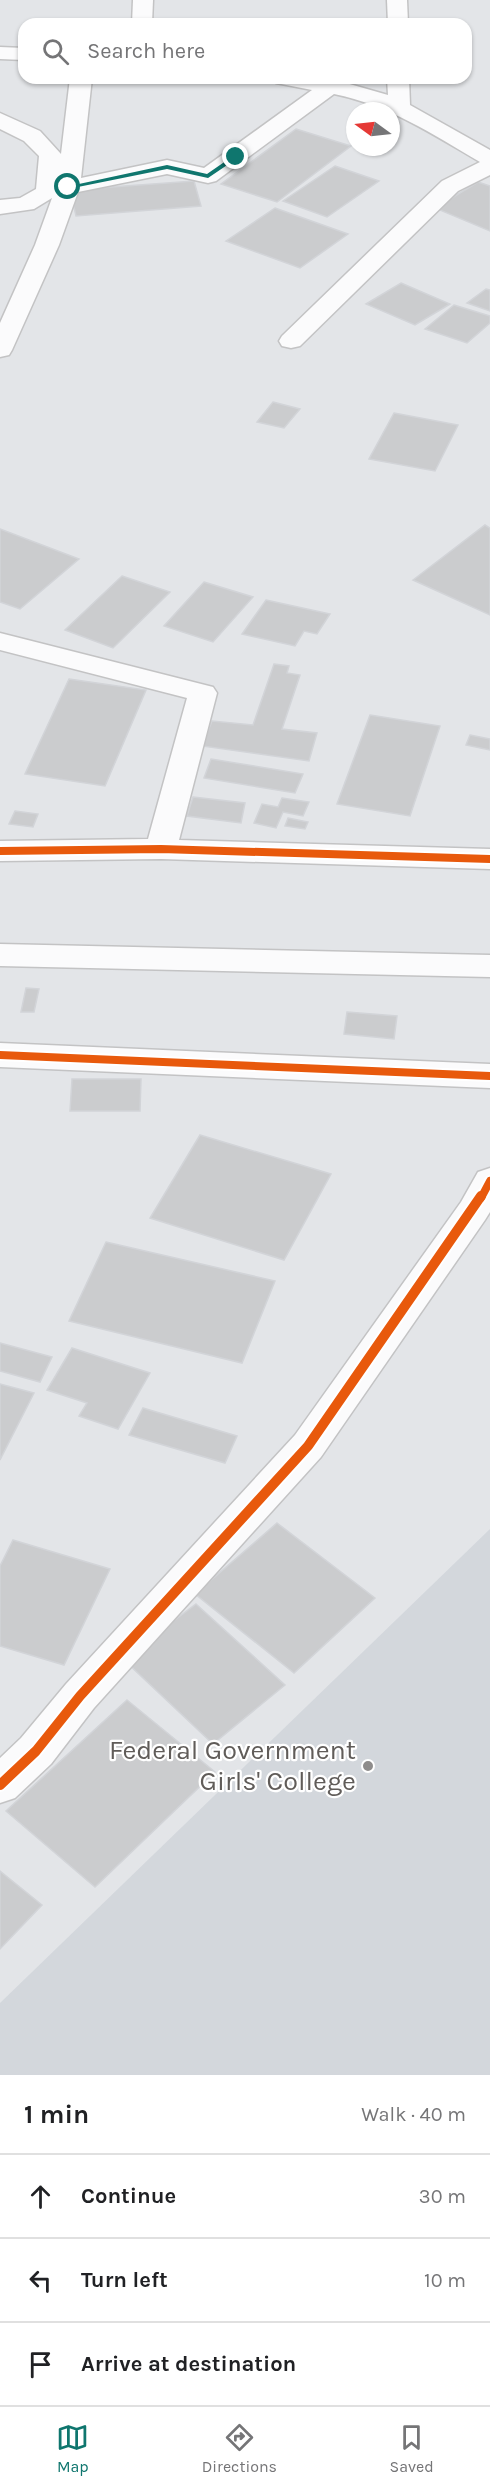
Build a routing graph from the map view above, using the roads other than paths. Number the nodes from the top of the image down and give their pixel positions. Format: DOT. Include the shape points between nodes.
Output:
graph roads {
  1 [pos="143,0"];
  2 [pos="397,0"];
  3 [pos="142,18"];
  4 [pos="398,18"];
  5 [pos="0,53"];
  6 [pos="18,54"];
  7 [pos="80,84"];
  8 [pos="320,84"];
  9 [pos="398,84"];
  10 [pos="332,86"];
  11 [pos="386,102"];
  12 [pos="399,102"];
  13 [pos="400,108"];
  14 [pos="0,120"];
  15 [pos="490,159"];
  16 [pos="490,166"];
  17 [pos="68,187"];
  18 [pos="0,207"];
  19 [pos="291,341"];
  20 [pos="0,350"];
  21 [pos="0,640"];
  22 [pos="161,849"];
  23 [pos="0,851"];
  24 [pos="490,859"];
  25 [pos="0,955"];
  26 [pos="490,966"];
  27 [pos="0,1055"];
  28 [pos="490,1076"];
  29 [pos="490,1181"];
  30 [pos="0,1785"];
  1 -- 3 [label="street"];
  2 -- 4 [label="street"];
  5 -- 6 [label="street"];
  7 -- 17 [label="street"];
  8 -- 10 [label="street"];
  9 -- 12 [label="street"];
  10 -- 11 [label="street"];
  10 -- 17 [label="street" via="208,176 167,167"];
  13 -- 15 [label="street"];
  14 -- 18 [label="street" via="32,136 50,155 46,192 26,204"];
  16 -- 19 [label="street" via="450,186"];
  17 -- 20 [label="street"];
  21 -- 22 [label="street" via="203,693"];
  22 -- 23 [label="street"];
  22 -- 24 [label="street"];
  25 -- 26 [label="street"];
  27 -- 28 [label="street"];
  29 -- 30 [label="street" via="308,1446 80,1696 36,1751"];
}
